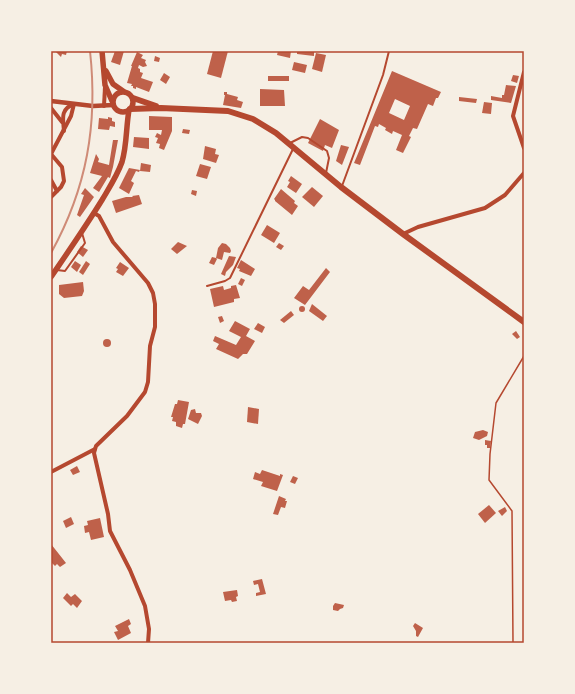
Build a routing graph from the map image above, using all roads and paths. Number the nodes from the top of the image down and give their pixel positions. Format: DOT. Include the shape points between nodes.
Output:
graph roads {
  1 [pos="102,51"];
  2 [pos="389,51"];
  3 [pos="104,67"];
  4 [pos="524,72"];
  5 [pos="105,85"];
  6 [pos="123,91"];
  7 [pos="132,98"];
  8 [pos="51,101"];
  9 [pos="112,103"];
  10 [pos="74,104"];
  11 [pos="104,106"];
  12 [pos="51,108"];
  13 [pos="161,108"];
  14 [pos="130,110"];
  15 [pos="119,112"];
  16 [pos="63,123"];
  17 [pos="126,131"];
  18 [pos="64,132"];
  19 [pos="291,146"];
  20 [pos="524,148"];
  21 [pos="51,154"];
  22 [pos="524,173"];
  23 [pos="326,174"];
  24 [pos="51,180"];
  25 [pos="341,187"];
  26 [pos="57,191"];
  27 [pos="51,197"];
  28 [pos="94,213"];
  29 [pos="82,231"];
  30 [pos="403,234"];
  31 [pos="56,270"];
  32 [pos="51,277"];
  33 [pos="207,286"];
  34 [pos="524,322"];
  35 [pos="524,356"];
  36 [pos="95,449"];
  37 [pos="51,472"];
  38 [pos="148,643"];
  39 [pos="512,643"];
  1 -- 3 [label="main road"];
  2 -- 25 [label="lane" via="383,75"];
  3 -- 5 [label="main road"];
  3 -- 6 [label="main road" via="113,84"];
  4 -- 20 [label="street" via="513,116"];
  5 -- 9 [label="main road"];
  5 -- 11 [label="street"];
  6 -- 7 [label="main road" via="129,93"];
  6 -- 9 [label="main road" via="116,94"];
  7 -- 13 [label="main road"];
  7 -- 14 [label="main road"];
  8 -- 10 [label="street"];
  9 -- 11 [label="street"];
  9 -- 15 [label="main road"];
  10 -- 11 [label="street"];
  10 -- 16 [label="street" via="65,110"];
  10 -- 18 [label="street"];
  12 -- 16 [label="street"];
  13 -- 14 [label="main road"];
  13 -- 19 [label="main road" via="237,113 276,133"];
  14 -- 15 [label="main road"];
  14 -- 17 [label="main road"];
  15 -- 17 [label="main road"];
  16 -- 18 [label="street"];
  17 -- 28 [label="main road" via="122,162"];
  18 -- 21 [label="street"];
  19 -- 23 [label="main road"];
  19 -- 23 [label="lane" via="302,138 308,138 327,151 329,158"];
  19 -- 33 [label="lane" via="230,278"];
  21 -- 26 [label="street" via="62,167 64,181"];
  22 -- 30 [label="street" via="505,195 485,208 418,227"];
  23 -- 25 [label="main road"];
  24 -- 26 [label="street"];
  25 -- 30 [label="main road"];
  26 -- 27 [label="street"];
  28 -- 29 [label="main road"];
  28 -- 36 [label="street" via="99,216 113,242 148,283 155,304 155,327 150,346 146,392 128,416"];
  29 -- 31 [label="main road"];
  29 -- 31 [label="lane" via="85,243 65,272"];
  30 -- 34 [label="main road"];
  31 -- 32 [label="main road"];
  35 -- 39 [label="path" via="496,403 490,454 489,480 512,511"];
  36 -- 37 [label="street"];
  36 -- 38 [label="street" via="110,531 145,606 149,629"];
}
